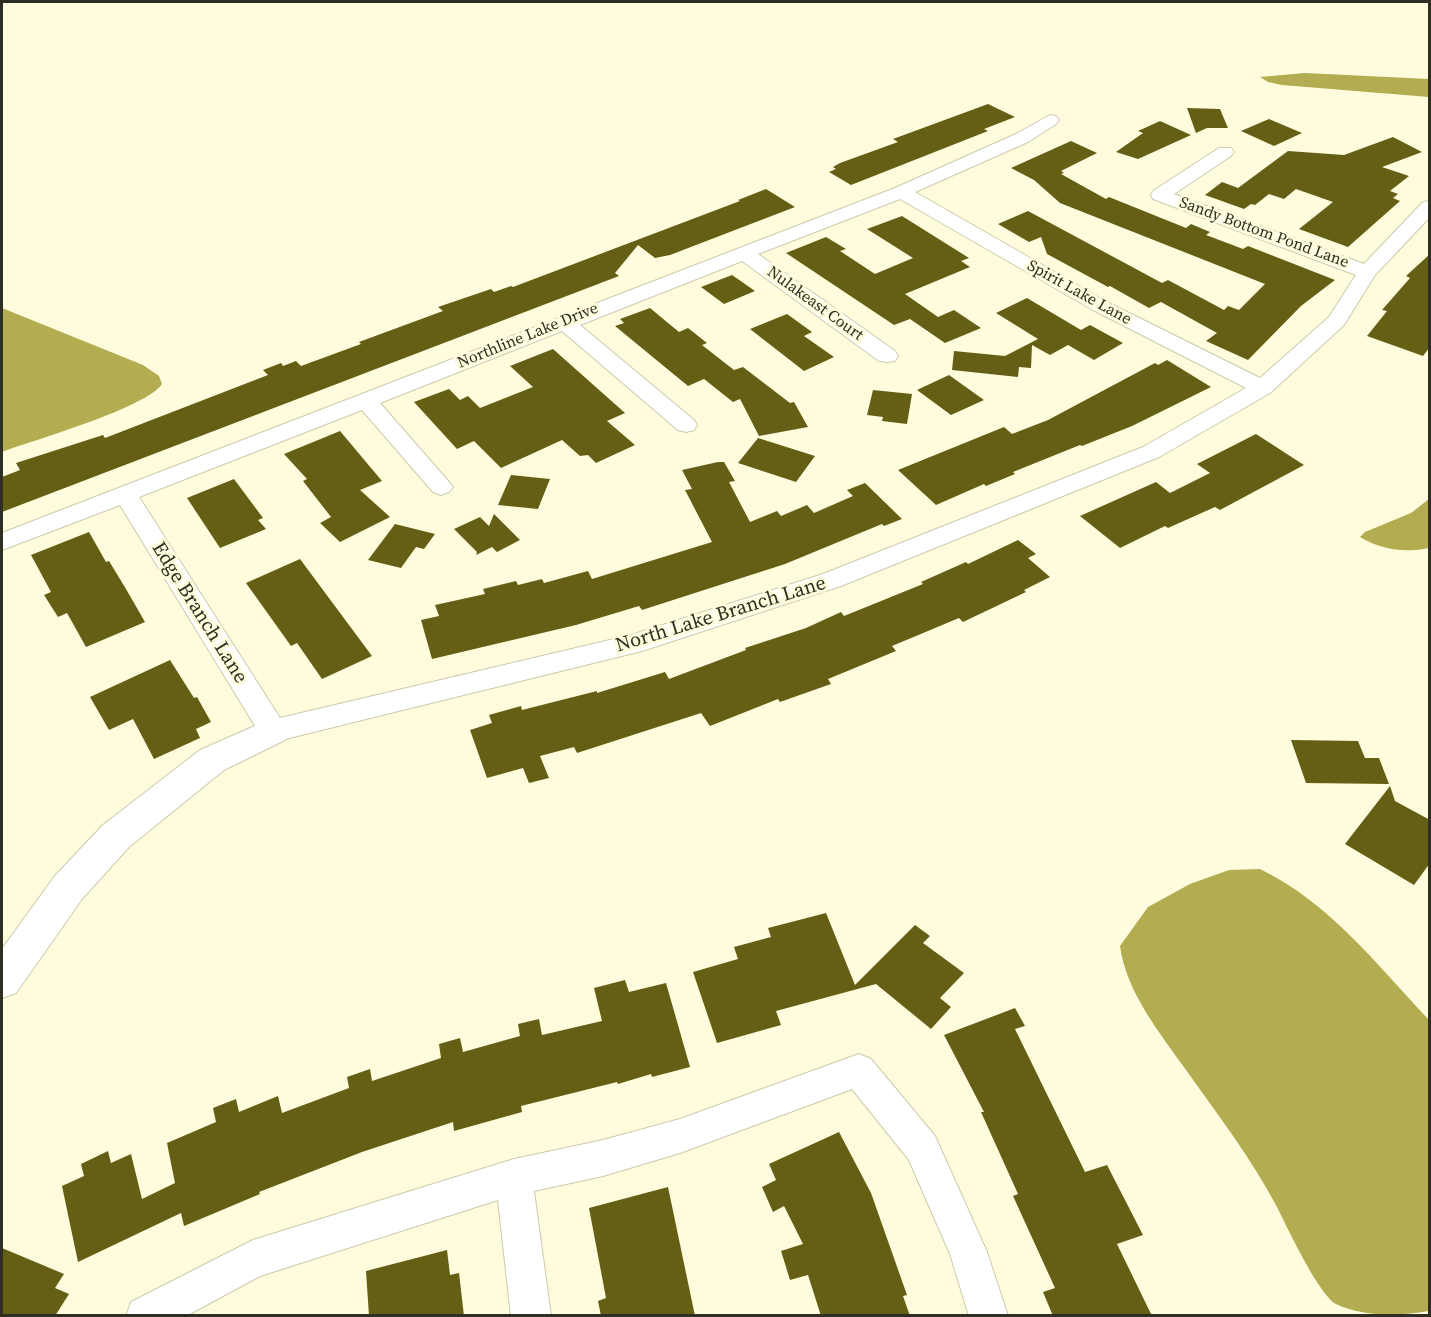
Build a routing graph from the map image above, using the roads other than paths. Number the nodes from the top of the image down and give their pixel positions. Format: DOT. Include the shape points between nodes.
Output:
graph roads {
  1 [pos="1050,120"];
  2 [pos="1225,152"];
  3 [pos="901,192"];
  4 [pos="1430,206"];
  5 [pos="742,252"];
  6 [pos="1367,272"];
  7 [pos="564,322"];
  8 [pos="887,356"];
  9 [pos="1262,388"];
  10 [pos="366,400"];
  11 [pos="686,425"];
  12 [pos="441,488"];
  13 [pos="125,494"];
  14 [pos="2,542"];
  15 [pos="273,731"];
  16 [pos="2,980"];
  17 [pos="514,1177"];
  18 [pos="154,1310"];
  19 [pos="531,1316"];
  20 [pos="989,1316"];
  1 -- 3 [label="street, Northline Lake Drive" via="1022,138"];
  2 -- 6 [label="street, Sandy Bottom Pond Lane" via="1160,195"];
  3 -- 5 [label="street, Northline Lake Drive"];
  3 -- 9 [label="street, Spirit Lake Lane" via="1100,306"];
  4 -- 6 [label="street, North Lake Branch Lane"];
  5 -- 7 [label="street, Northline Lake Drive"];
  5 -- 8 [label="street, Nulakeast Court"];
  6 -- 9 [label="street, North Lake Branch Lane" via="1337,321"];
  7 -- 10 [label="street, Northline Lake Drive"];
  7 -- 11 [label="street"];
  9 -- 15 [label="street, North Lake Branch Lane" via="1151,452 832,580 633,644"];
  10 -- 12 [label="street"];
  10 -- 13 [label="street, Northline Lake Drive"];
  13 -- 14 [label="street, Northline Lake Drive"];
  13 -- 15 [label="street, Edge Branch Lane"];
  15 -- 16 [label="street, North Lake Branch Lane" via="212,760 116,836 68,888"];
  17 -- 18 [label="street" via="253,1259"];
  17 -- 19 [label="street"];
  17 -- 20 [label="street" via="680,1136 859,1070 922,1148 968,1252"];
}
